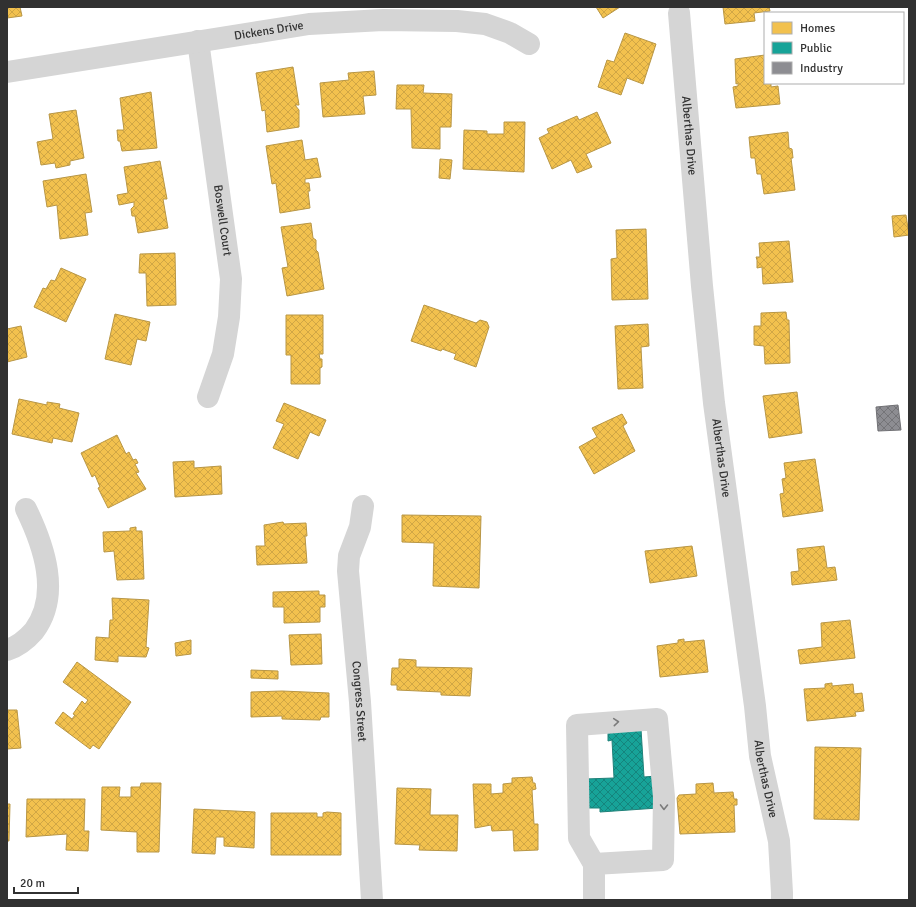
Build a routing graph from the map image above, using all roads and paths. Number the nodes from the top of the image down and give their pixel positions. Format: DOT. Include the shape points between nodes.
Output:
graph roads {
  1 [pos="679,13"];
  2 [pos="198,41"];
  3 [pos="529,44"];
  4 [pos="7,72"];
  5 [pos="208,397"];
  6 [pos="363,506"];
  7 [pos="26,509"];
  8 [pos="7,650"];
  9 [pos="594,864"];
  10 [pos="372,900"];
  11 [pos="594,900"];
  12 [pos="782,900"];
  1 -- 12 [label="street, Alberthas Drive" via="714,403 760,756 779,841"];
  2 -- 3 [label="street, Dickens Drive" via="309,24 398,20 485,24 510,33"];
  2 -- 4 [label="street, Dickens Drive"];
  2 -- 5 [label="street, Boswell Court" via="231,279 229,317 222,354"];
  6 -- 10 [label="street, Congress Street" via="360,526 349,556 348,571 360,702"];
  7 -- 8 [label="street" via="38,534 44,555 48,588 46,606 40,622 29,637"];
  9 -- 9 [label="street, one-way" via="579,838 577,725 657,718 664,797 663,860"];
  9 -- 11 [label="street"];
}
